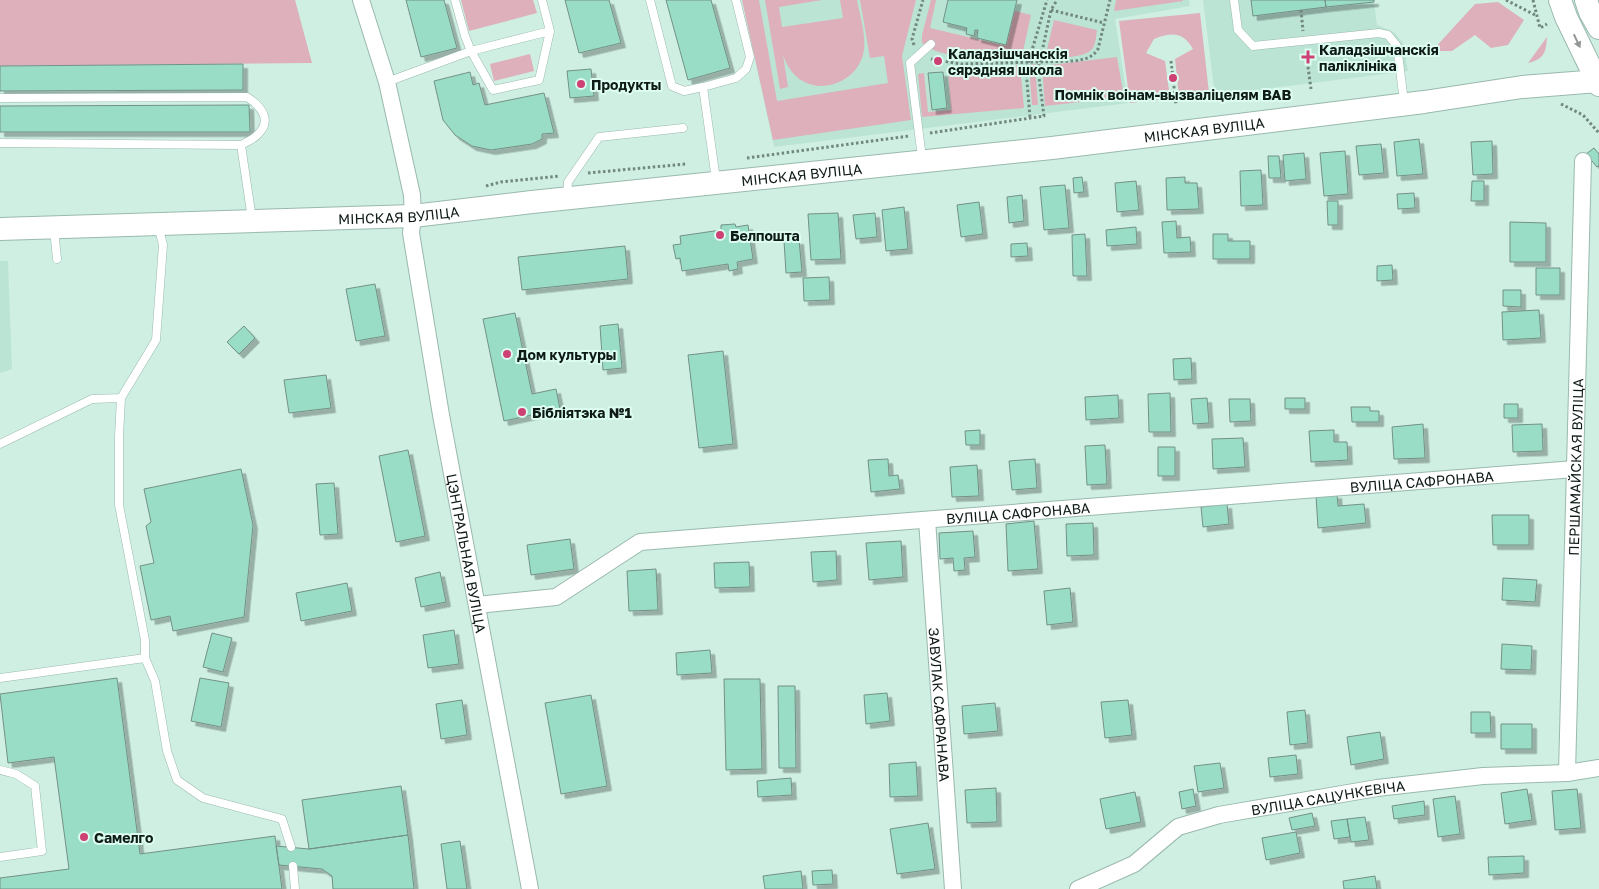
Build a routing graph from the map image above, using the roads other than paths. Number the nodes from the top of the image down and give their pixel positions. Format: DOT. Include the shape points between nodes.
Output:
graph roads {
  1 [pos="361,0"];
  2 [pos="454,0"];
  3 [pos="542,0"];
  4 [pos="650,0"];
  5 [pos="736,0"];
  6 [pos="1234,0"];
  7 [pos="1560,0"];
  8 [pos="1586,0"];
  9 [pos="1599,28"];
  10 [pos="550,30"];
  11 [pos="931,44"];
  12 [pos="472,51"];
  13 [pos="387,82"];
  14 [pos="1598,83"];
  15 [pos="703,87"];
  16 [pos="0,98"];
  17 [pos="1404,104"];
  18 [pos="683,128"];
  19 [pos="0,143"];
  20 [pos="241,145"];
  21 [pos="922,160"];
  22 [pos="1583,161"];
  23 [pos="717,182"];
  24 [pos="567,198"];
  25 [pos="413,216"];
  26 [pos="252,220"];
  27 [pos="158,224"];
  28 [pos="54,227"];
  29 [pos="0,229"];
  30 [pos="56,259"];
  31 [pos="121,398"];
  32 [pos="0,444"];
  33 [pos="1575,469"];
  34 [pos="927,520"];
  35 [pos="476,605"];
  36 [pos="146,658"];
  37 [pos="0,678"];
  38 [pos="1599,768"];
  39 [pos="0,770"];
  40 [pos="1567,773"];
  41 [pos="291,847"];
  42 [pos="0,857"];
  43 [pos="293,866"];
  44 [pos="295,889"];
  45 [pos="530,889"];
  46 [pos="953,889"];
  47 [pos="1078,889"];
  1 -- 13 [label="street, ЦЭНТРАЛЬНАЯ ВУЛІЦА"];
  2 -- 12 [label="lane"];
  3 -- 10 [label="lane"];
  4 -- 15 [label="lane" via="672,86 684,91"];
  5 -- 15 [label="lane" via="750,57 746,69 736,78"];
  6 -- 17 [label="lane" via="1238,30 1253,46 1378,33 1388,35 1397,46"];
  7 -- 14 [label="street, one-way"];
  8 -- 9 [label="street"];
  10 -- 12 [label="lane"];
  10 -- 12 [label="lane" via="539,80 493,90"];
  11 -- 21 [label="lane" via="910,63"];
  12 -- 13 [label="lane"];
  13 -- 25 [label="street, ЦЭНТРАЛЬНАЯ ВУЛІЦА" via="412,195"];
  14 -- 17 [label="street, МІНСКАЯ ВУЛІЦА" via="1522,86"];
  15 -- 23 [label="lane"];
  16 -- 20 [label="lane" via="247,96 259,104 264,115 264,127"];
  17 -- 21 [label="street, МІНСКАЯ ВУЛІЦА" via="1052,148"];
  18 -- 24 [label="lane" via="599,137 568,182"];
  19 -- 20 [label="lane"];
  20 -- 26 [label="lane"];
  21 -- 23 [label="street, МІНСКАЯ ВУЛІЦА"];
  22 -- 33 [label="street, ПЕРШАМАЙСКАЯ ВУЛІЦА"];
  23 -- 24 [label="street, МІНСКАЯ ВУЛІЦА"];
  24 -- 25 [label="street, МІНСКАЯ ВУЛІЦА"];
  25 -- 26 [label="street, МІНСКАЯ ВУЛІЦА"];
  25 -- 35 [label="street, ЦЭНТРАЛЬНАЯ ВУЛІЦА" via="411,233"];
  26 -- 27 [label="street, МІНСКАЯ ВУЛІЦА"];
  27 -- 28 [label="street, МІНСКАЯ ВУЛІЦА"];
  27 -- 31 [label="lane" via="163,245 156,340"];
  28 -- 29 [label="street, МІНСКАЯ ВУЛІЦА"];
  28 -- 30 [label="lane"];
  31 -- 32 [label="lane" via="92,399"];
  31 -- 36 [label="lane" via="119,505"];
  33 -- 34 [label="street, ВУЛІЦА САФРОНАВА"];
  33 -- 40 [label="street, ПЕРШАМАЙСКАЯ ВУЛІЦА"];
  34 -- 35 [label="street, ВУЛІЦА САФРОНАВА" via="640,542 556,597"];
  34 -- 46 [label="street, ЗАВУЛАК САФРАНАВА"];
  35 -- 45 [label="street, ЦЭНТРАЛЬНАЯ ВУЛІЦА"];
  36 -- 37 [label="lane"];
  36 -- 41 [label="lane" via="155,681 167,751 177,780 202,798 282,819"];
  38 -- 40 [label="street, ВУЛІЦА САЦУНКЕВІЧА"];
  39 -- 42 [label="lane" via="16,774 35,786 42,851"];
  40 -- 47 [label="street, ВУЛІЦА САЦУНКЕВІЧА" via="1483,776 1377,788 1219,815 1178,827 1134,864"];
  43 -- 44 [label="lane"];
}
